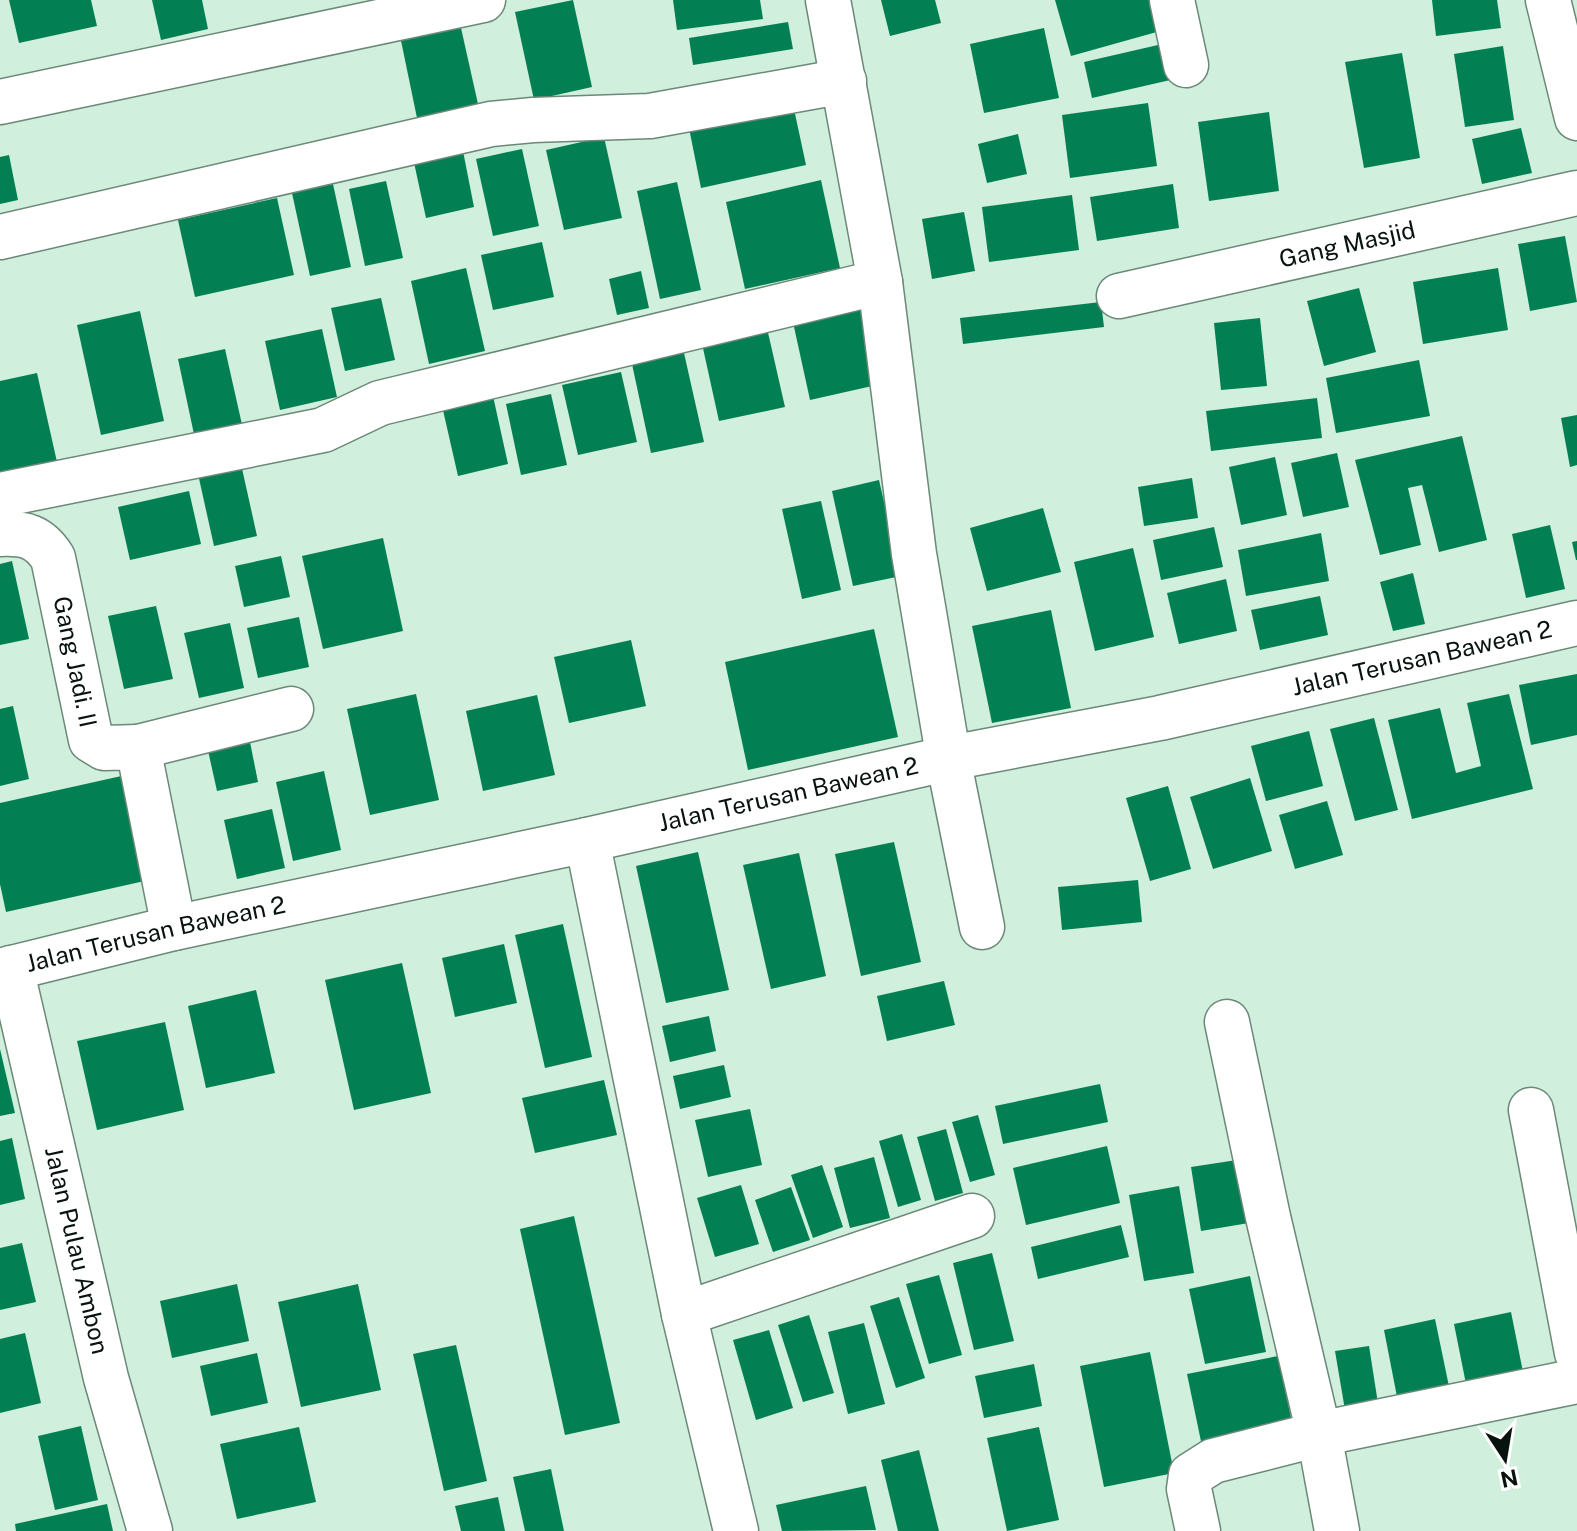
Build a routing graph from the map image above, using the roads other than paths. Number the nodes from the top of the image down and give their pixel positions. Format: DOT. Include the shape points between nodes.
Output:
graph roads {
  1 [pos="483,0"];
  2 [pos="828,0"];
  3 [pos="1172,0"];
  4 [pos="1548,0"];
  5 [pos="433,5"];
  6 [pos="1186,65"];
  7 [pos="844,81"];
  8 [pos="1574,95"];
  9 [pos="0,102"];
  10 [pos="1577,193"];
  11 [pos="0,237"];
  12 [pos="880,282"];
  13 [pos="1119,296"];
  14 [pos="0,495"];
  15 [pos="0,534"];
  16 [pos="1577,623"];
  17 [pos="291,709"];
  18 [pos="138,747"];
  19 [pos="950,758"];
  20 [pos="587,840"];
  21 [pos="982,927"];
  22 [pos="174,928"];
  23 [pos="6,970"];
  24 [pos="1227,1022"];
  25 [pos="1531,1110"];
  26 [pos="972,1216"];
  27 [pos="684,1314"];
  28 [pos="1577,1353"];
  29 [pos="1577,1381"];
  30 [pos="1319,1434"];
  31 [pos="150,1531"];
  32 [pos="736,1531"];
  33 [pos="1198,1531"];
  34 [pos="1337,1531"];
  1 -- 5 [label="street"];
  2 -- 7 [label="street"];
  3 -- 6 [label="street"];
  4 -- 8 [label="street"];
  5 -- 9 [label="street"];
  7 -- 11 [label="street" via="650,116 491,124"];
  7 -- 12 [label="street"];
  10 -- 13 [label="street, Gang Masjid"];
  12 -- 14 [label="street" via="380,403 323,430"];
  12 -- 19 [label="street" via="914,554"];
  15 -- 18 [label="street, Gang Jadi. II" via="37,539 53,558 91,740 104,748"];
  16 -- 19 [label="street, Jalan Terusan Bawean 2" via="1160,718"];
  17 -- 18 [label="street"];
  18 -- 22 [label="street"];
  19 -- 20 [label="street, Jalan Terusan Bawean 2"];
  19 -- 21 [label="street"];
  20 -- 22 [label="street, Jalan Terusan Bawean 2"];
  20 -- 27 [label="street"];
  22 -- 23 [label="street, Jalan Terusan Bawean 2"];
  23 -- 31 [label="street, Jalan Pulau Ambon" via="106,1378"];
  24 -- 30 [label="street"];
  25 -- 28 [label="street"];
  26 -- 27 [label="street"];
  27 -- 32 [label="street"];
  29 -- 30 [label="street"];
  30 -- 33 [label="street" via="1213,1461 1191,1475"];
  30 -- 34 [label="street"];
}
